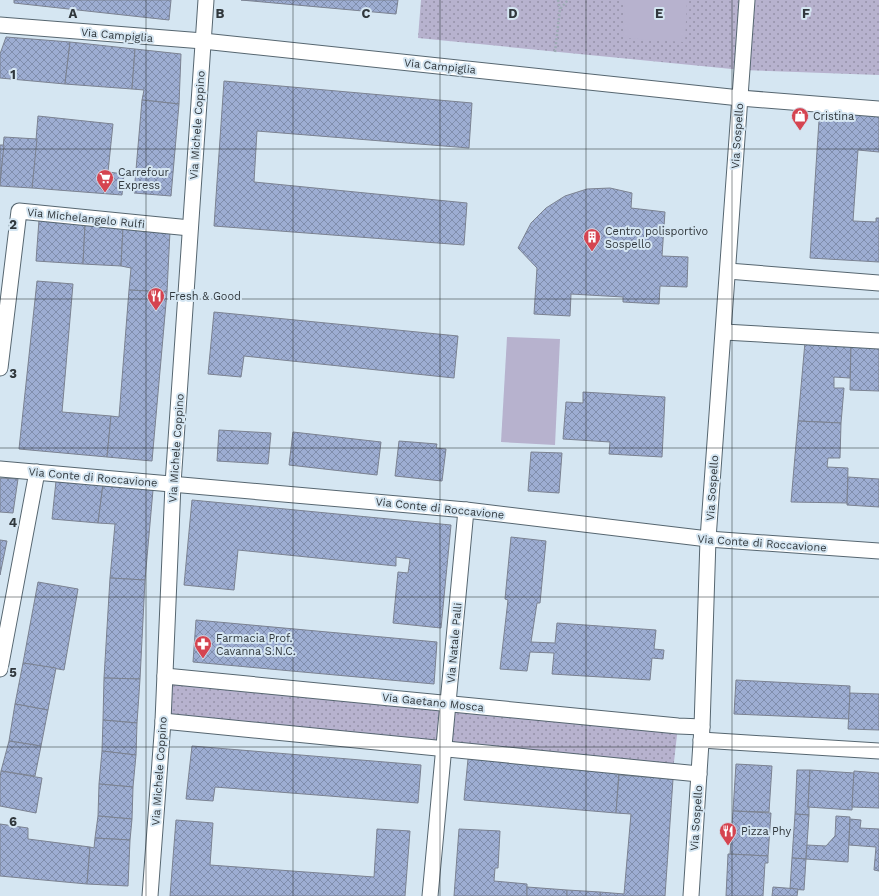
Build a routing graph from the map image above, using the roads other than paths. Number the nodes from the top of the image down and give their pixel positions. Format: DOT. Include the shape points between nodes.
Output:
graph roads {
  1 [pos="206,0"];
  2 [pos="747,0"];
  3 [pos="0,25"];
  4 [pos="203,41"];
  5 [pos="740,98"];
  6 [pos="879,109"];
  7 [pos="190,228"];
  8 [pos="728,271"];
  9 [pos="879,283"];
  10 [pos="724,332"];
  11 [pos="879,341"];
  12 [pos="0,368"];
  13 [pos="0,469"];
  14 [pos="37,472"];
  15 [pos="173,484"];
  16 [pos="466,510"];
  17 [pos="708,540"];
  18 [pos="879,551"];
  19 [pos="0,669"];
  20 [pos="164,676"];
  21 [pos="448,703"];
  22 [pos="162,721"];
  23 [pos="702,733"];
  24 [pos="444,748"];
  25 [pos="879,751"];
  26 [pos="699,774"];
  27 [pos="150,896"];
  28 [pos="430,896"];
  29 [pos="691,896"];
  1 -- 4 [label="street, Via Michele Coppino"];
  2 -- 5 [label="street, Via Sospello"];
  3 -- 4 [label="street, Via Campiglia"];
  4 -- 5 [label="street, Via Campiglia"];
  4 -- 7 [label="street, Via Michele Coppino"];
  5 -- 6 [label="street, Via Campiglia"];
  5 -- 8 [label="street, Via Sospello"];
  7 -- 12 [label="street, Via Michelangelo Rulfi" via="19,211"];
  7 -- 15 [label="street, Via Michele Coppino"];
  8 -- 9 [label="street"];
  8 -- 10 [label="street, Via Sospello"];
  10 -- 11 [label="street"];
  10 -- 17 [label="street, Via Sospello"];
  13 -- 14 [label="street, Via Conte di Roccavione"];
  14 -- 15 [label="street, Via Conte di Roccavione"];
  14 -- 19 [label="street"];
  15 -- 16 [label="street, Via Conte di Roccavione"];
  15 -- 20 [label="street, Via Michele Coppino"];
  16 -- 17 [label="street, Via Conte di Roccavione"];
  16 -- 21 [label="street, Via Natale Palli"];
  17 -- 18 [label="street, Via Conte di Roccavione"];
  17 -- 23 [label="street, Via Sospello"];
  20 -- 21 [label="street, Via Gaetano Mosca"];
  20 -- 22 [label="street, Via Michele Coppino"];
  21 -- 23 [label="street, Via Gaetano Mosca" via="678,726"];
  21 -- 24 [label="street, Via Natale Palli"];
  22 -- 24 [label="street"];
  22 -- 27 [label="street, Via Michele Coppino"];
  23 -- 25 [label="street"];
  23 -- 26 [label="street, Via Sospello"];
  24 -- 26 [label="street"];
  24 -- 28 [label="street, Via Natale Palli"];
  26 -- 29 [label="street, Via Sospello"];
}
